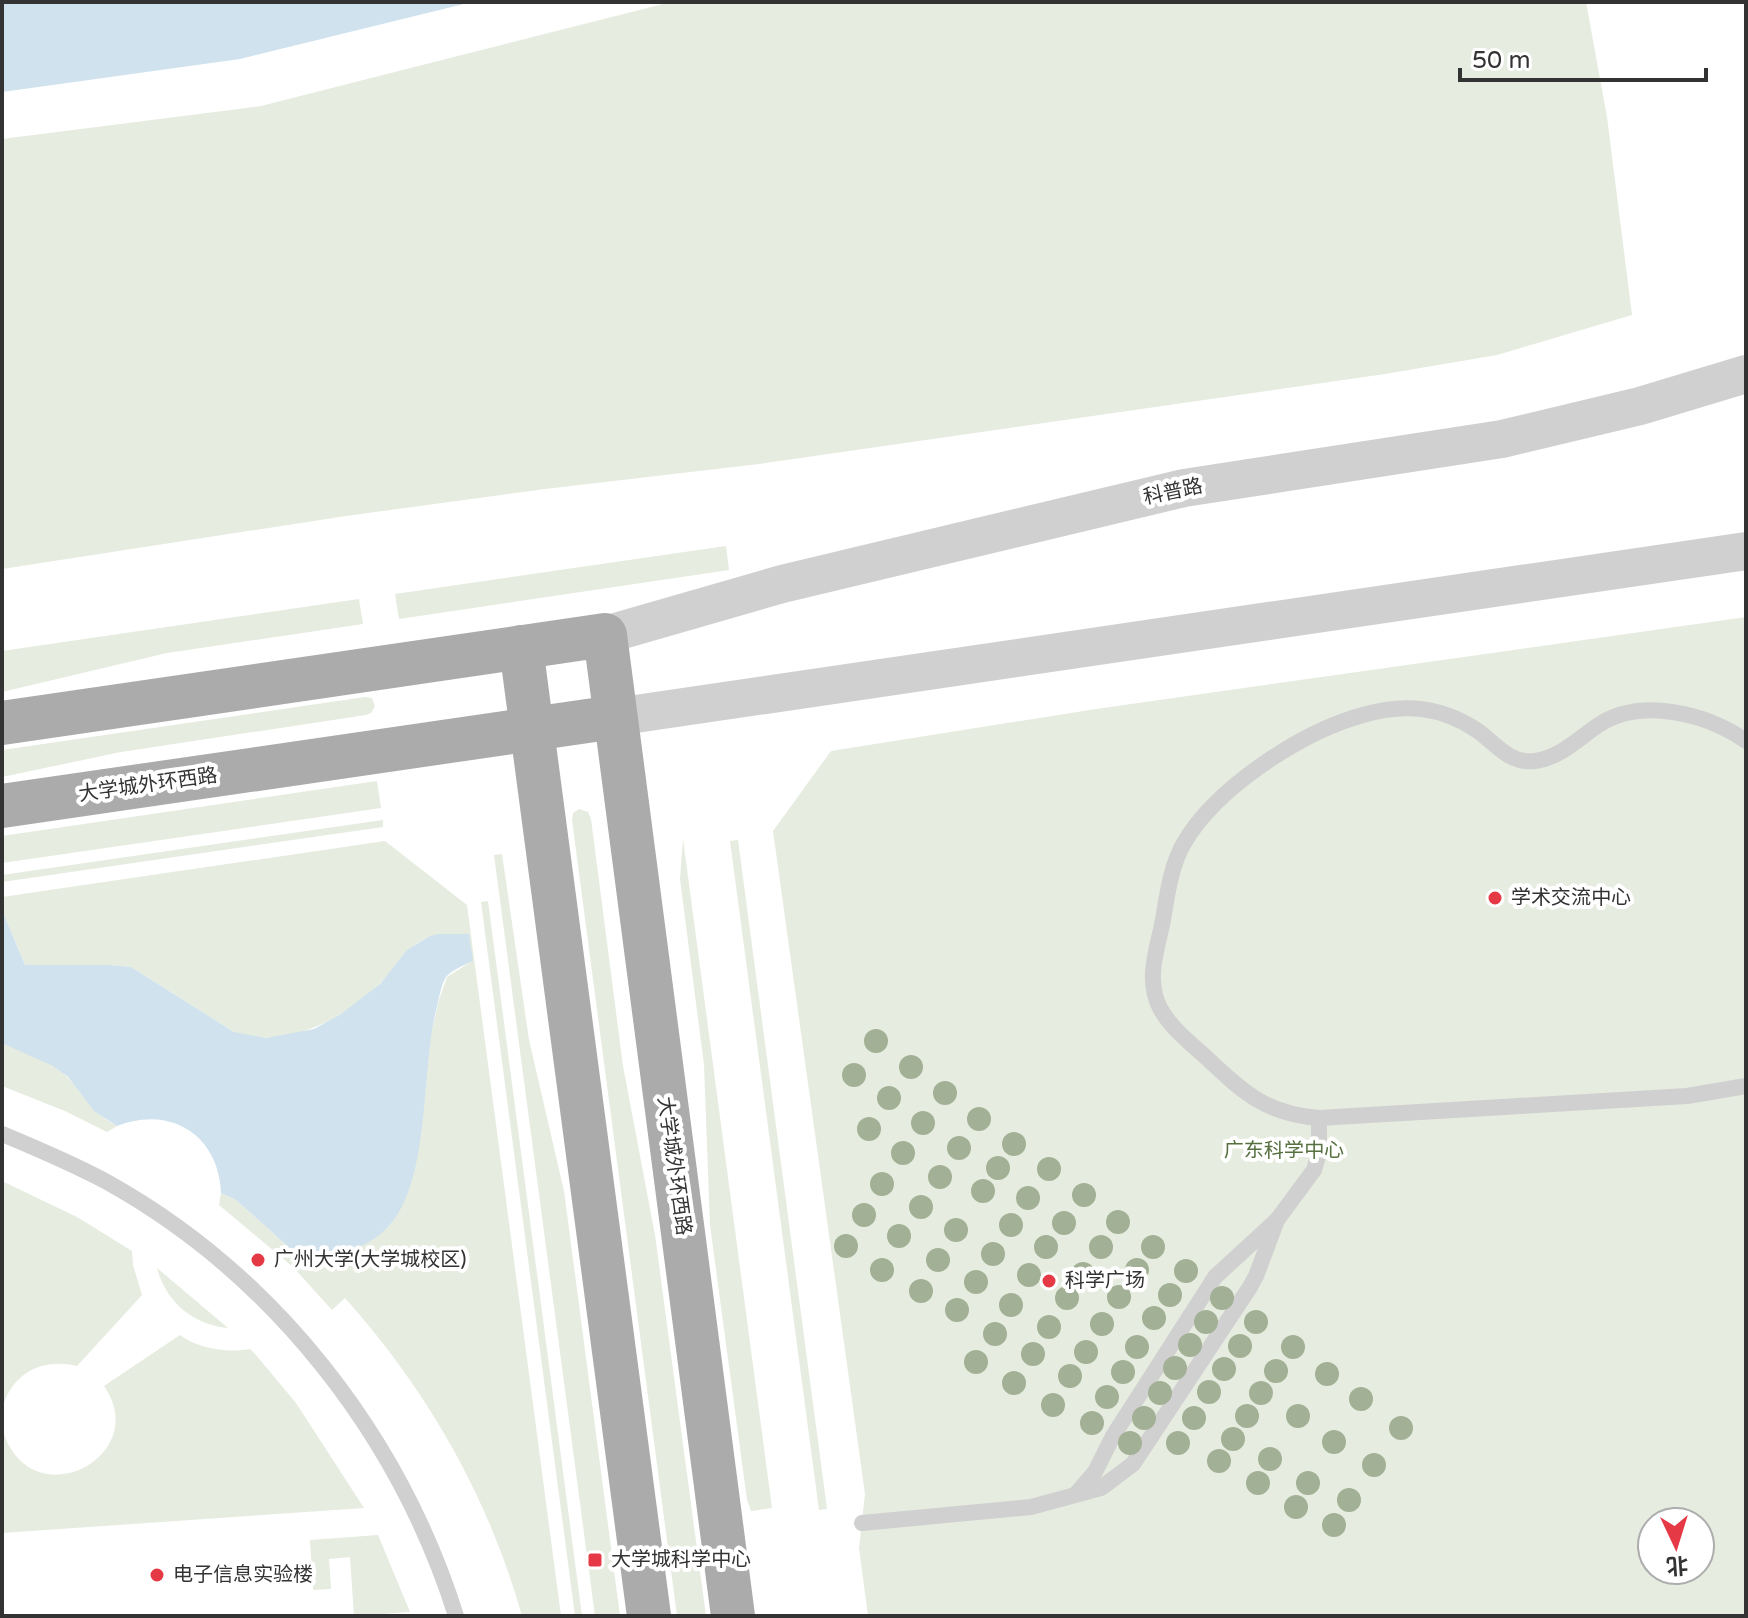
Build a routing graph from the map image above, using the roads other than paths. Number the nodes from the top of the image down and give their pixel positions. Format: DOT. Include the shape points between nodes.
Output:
graph roads {
  1 [pos="1746,374"];
  2 [pos="1746,551"];
  3 [pos="605,635"];
  4 [pos="521,647"];
  5 [pos="615,717"];
  6 [pos="2,723"];
  7 [pos="531,728"];
  8 [pos="1746,741"];
  9 [pos="2,806"];
  10 [pos="1746,1086"];
  11 [pos="1319,1118"];
  12 [pos="2,1134"];
  13 [pos="1277,1220"];
  14 [pos="1077,1493"];
  15 [pos="862,1523"];
  16 [pos="456,1616"];
  17 [pos="649,1616"];
  18 [pos="733,1616"];
  1 -- 3 [label="street, 科普路" via="1502,439 1184,488 782,584"];
  2 -- 5 [label="street"];
  3 -- 4 [label="main road"];
  3 -- 5 [label="main road, 大学城外环西路"];
  4 -- 6 [label="main road"];
  4 -- 7 [label="main road"];
  5 -- 7 [label="main road, 大学城外环西路"];
  5 -- 18 [label="main road, 大学城外环西路"];
  7 -- 9 [label="main road, 大学城外环西路"];
  7 -- 17 [label="main road"];
  8 -- 11 [label="lane" via="1705,719 1648,711 1601,723 1556,754 1531,762 1507,755 1459,720 1411,706 1360,715 1314,735 1266,763 1215,803 1182,846 1173,870 1153,964 1159,1006 1252,1098 1274,1110"];
  10 -- 11 [label="lane" via="1700,1095"];
  11 -- 13 [label="lane" via="1314,1170"];
  12 -- 16 [label="lane" via="108,1183 160,1216 217,1258 298,1337 387,1458 432,1547"];
  13 -- 14 [label="lane" via="1215,1277"];
  13 -- 14 [label="lane" via="1256,1276 1133,1464 1111,1483"];
  14 -- 15 [label="lane" via="1018,1509"];
}
